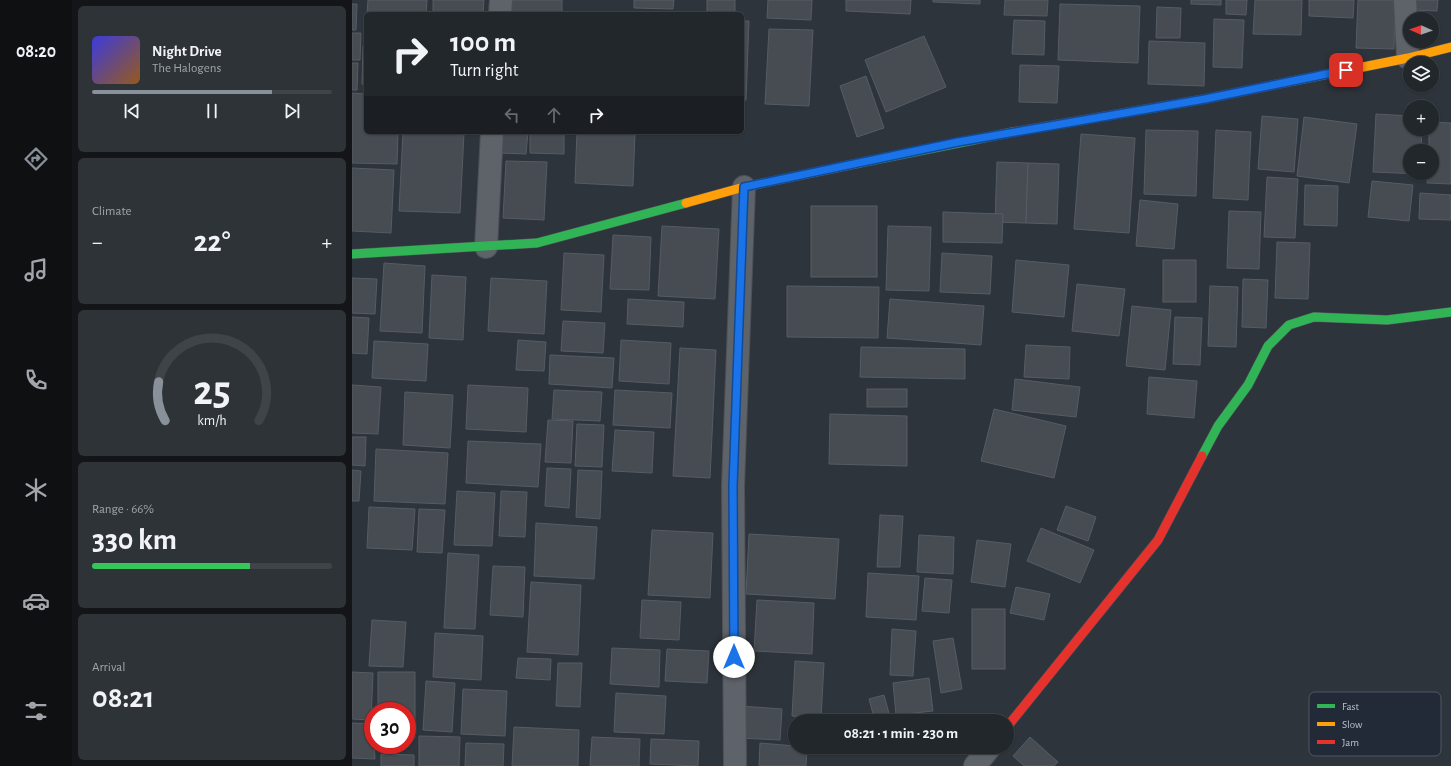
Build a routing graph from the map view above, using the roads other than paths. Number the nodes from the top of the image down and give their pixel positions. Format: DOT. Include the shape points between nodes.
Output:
graph roads {
  1 [pos="501,0"];
  2 [pos="1405,0"];
  3 [pos="500,12"];
  4 [pos="1451,47"];
  5 [pos="1408,56"];
  6 [pos="1416,56"];
  7 [pos="1403,59"];
  8 [pos="492,134"];
  9 [pos="744,187"];
  10 [pos="486,247"];
  11 [pos="352,254"];
  12 [pos="1451,312"];
  13 [pos="1014,718"];
  14 [pos="984,754"];
  15 [pos="735,766"];
  16 [pos="975,766"];
  1 -- 3 [label="street"];
  2 -- 5 [label="street"];
  4 -- 6 [label="street"];
  7 -- 9 [label="street" via="1205,99 958,142"];
  8 -- 10 [label="street"];
  9 -- 10 [label="street" via="537,243"];
  9 -- 15 [label="street" via="733,486"];
  10 -- 11 [label="street"];
  12 -- 13 [label="street" via="1387,320 1314,317 1289,325 1268,346 1248,385 1218,426 1158,540"];
  14 -- 16 [label="street"];
}
